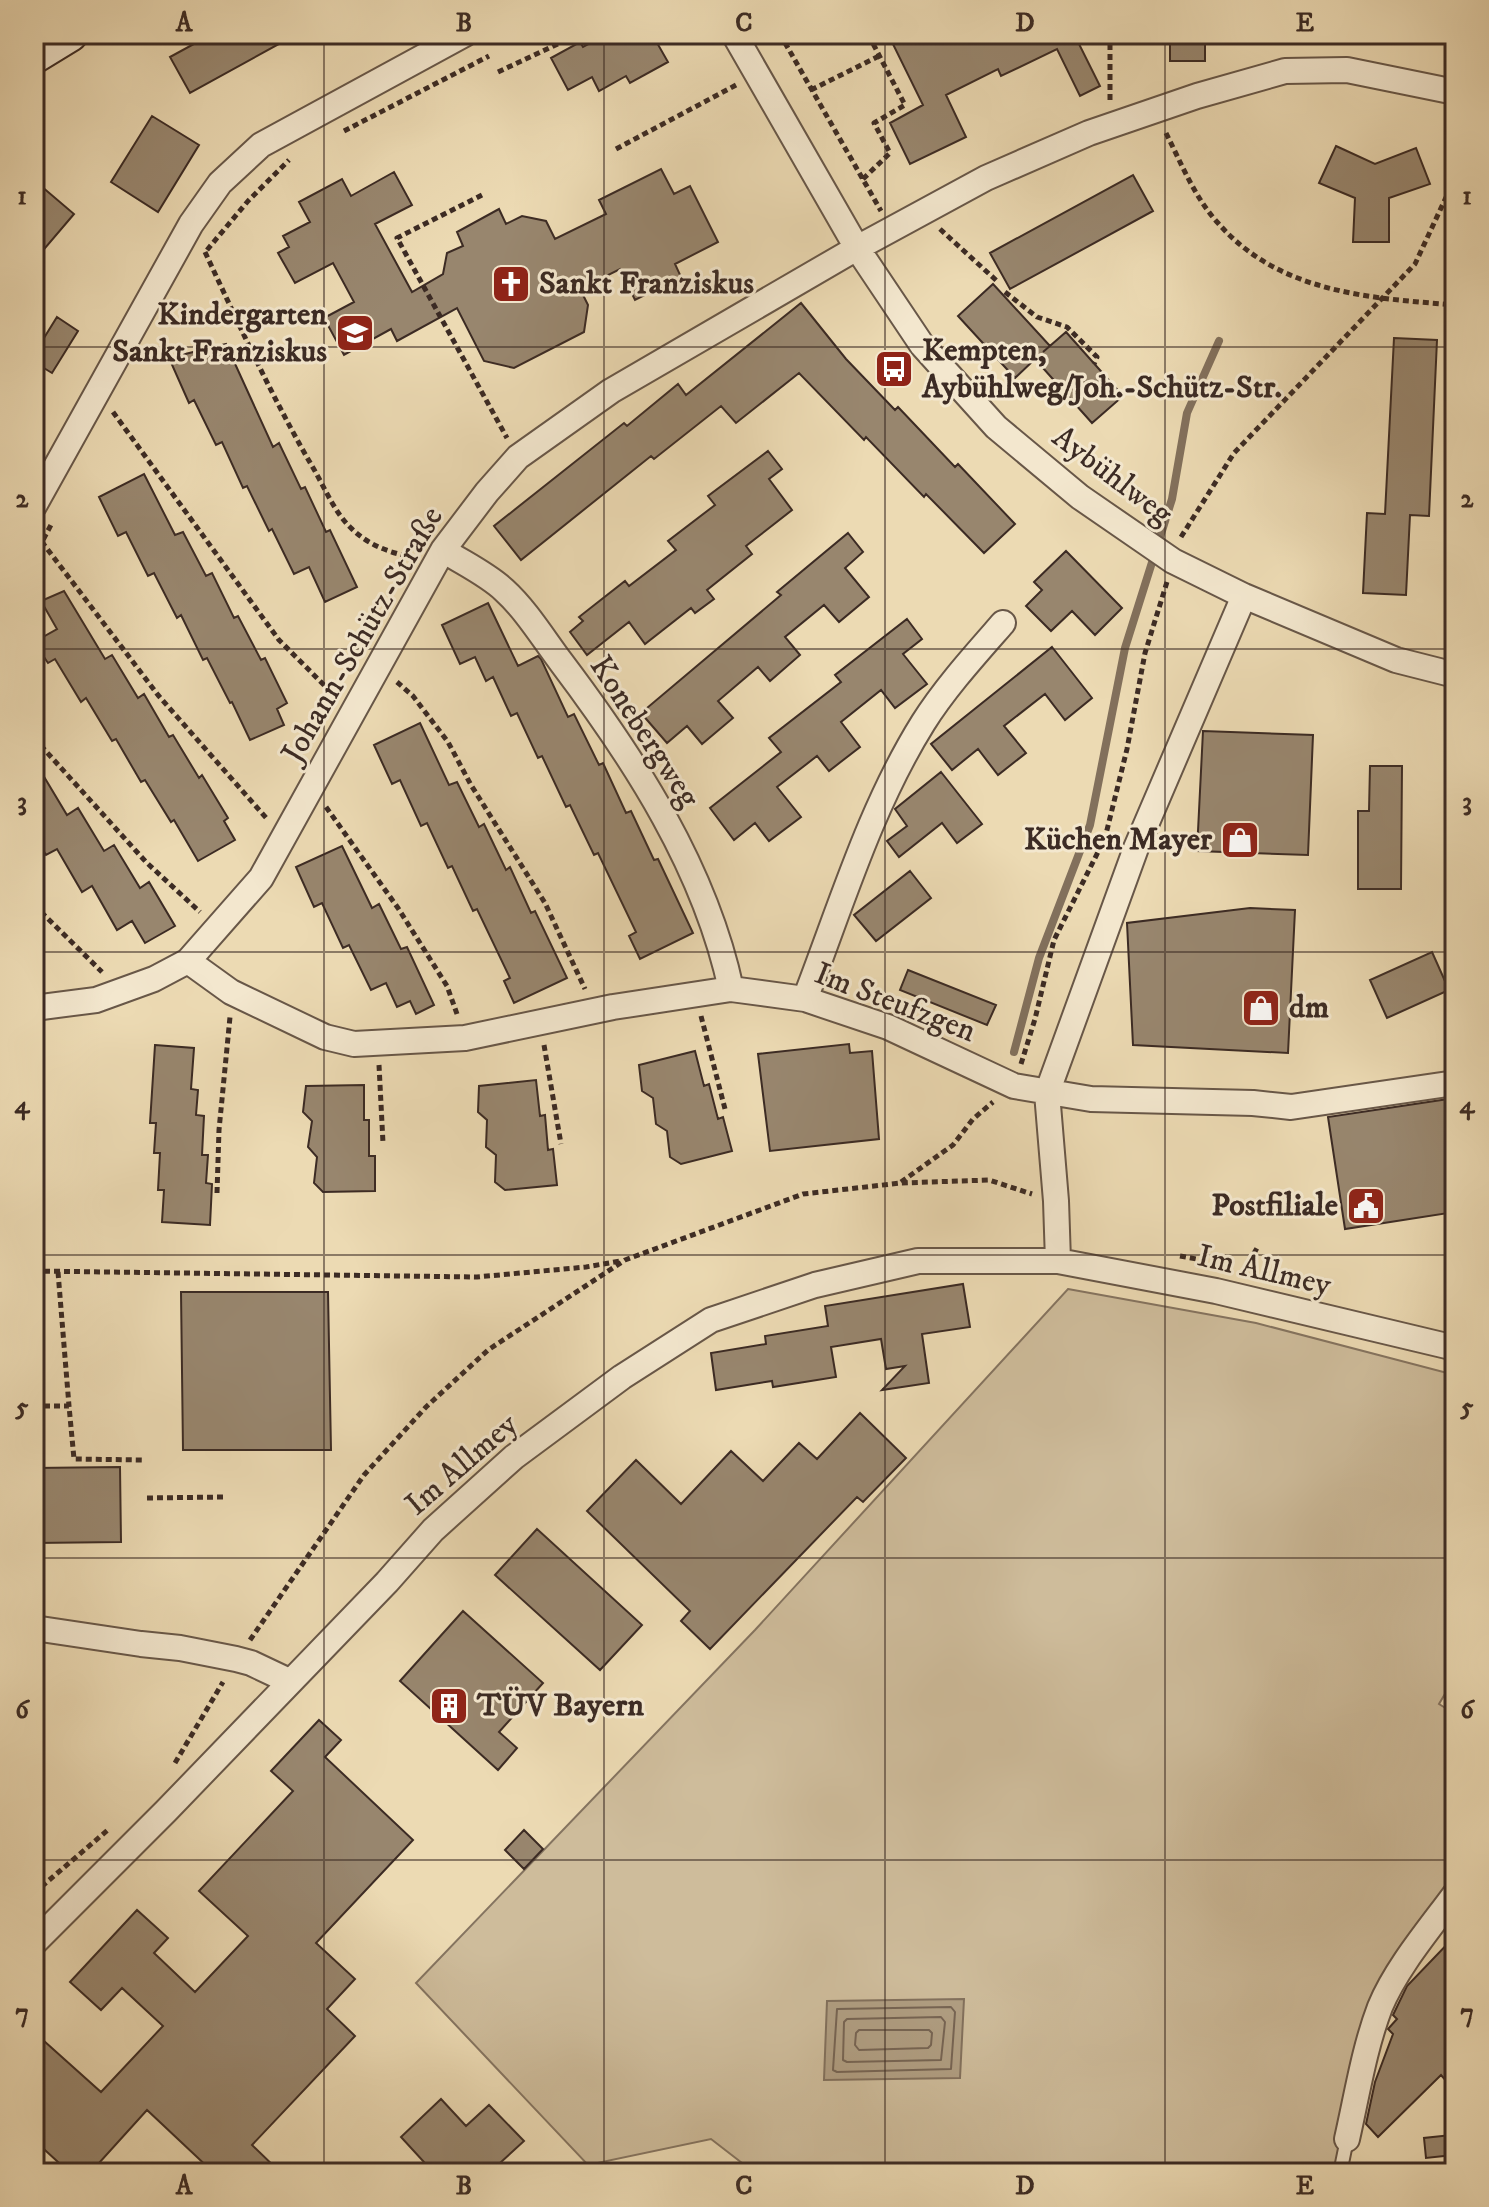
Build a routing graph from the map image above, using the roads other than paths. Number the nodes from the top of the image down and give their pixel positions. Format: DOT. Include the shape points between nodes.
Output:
graph roads {
  1 [pos="70,34"];
  2 [pos="465,34"];
  3 [pos="734,34"];
  4 [pos="34,56"];
  5 [pos="1455,92"];
  6 [pos="857,248"];
  7 [pos="45,511"];
  8 [pos="438,559"];
  9 [pos="1244,596"];
  10 [pos="1003,623"];
  11 [pos="1455,675"];
  12 [pos="188,961"];
  13 [pos="731,989"];
  14 [pos="805,999"];
  15 [pos="38,1008"];
  16 [pos="1455,1083"];
  17 [pos="1047,1093"];
  18 [pos="1058,1261"];
  19 [pos="1455,1348"];
  20 [pos="34,1628"];
  21 [pos="289,1681"];
  22 [pos="1455,1894"];
  23 [pos="34,1943"];
  24 [pos="1347,2139"];
  25 [pos="1340,2173"];
  1 -- 4 [label="main road"];
  2 -- 7 [label="street" via="261,145 220,183 191,224 95,394"];
  3 -- 6 [label="street, Aybühlweg"];
  5 -- 6 [label="street, Johann-Schütz-Straße" via="1347,70 1285,71 1115,124 986,178"];
  6 -- 8 [label="street, Johann-Schütz-Straße" via="611,391 518,457"];
  6 -- 9 [label="street, Aybühlweg" via="922,345 996,427 1080,497 1168,558"];
  8 -- 12 [label="street, Johann-Schütz-Straße" via="261,878"];
  8 -- 13 [label="street, Konebergweg" via="504,590 609,725 693,875 722,944"];
  9 -- 11 [label="street, Aybühlweg" via="1396,660"];
  9 -- 17 [label="street" via="1136,848"];
  10 -- 14 [label="street" via="923,723 878,807"];
  12 -- 13 [label="street, Im Steufzgen" via="231,992 325,1037 354,1044 465,1038"];
  12 -- 15 [label="street, Johann-Schütz-Straße" via="96,1000"];
  13 -- 14 [label="street, Im Steufzgen"];
  14 -- 17 [label="street, Im Steufzgen" via="888,1027 1014,1086"];
  16 -- 17 [label="street, Im Steufzgen" via="1291,1107"];
  17 -- 18 [label="street"];
  18 -- 19 [label="street, Im Allmey" via="1216,1291"];
  18 -- 21 [label="street, Im Allmey" via="918,1261 815,1285 711,1320 622,1377 514,1457 433,1530"];
  20 -- 21 [label="street" via="236,1659"];
  21 -- 23 [label="street, Im Allmey"];
  22 -- 24 [label="street" via="1381,2005"];
  24 -- 25 [label="lane"];
}
